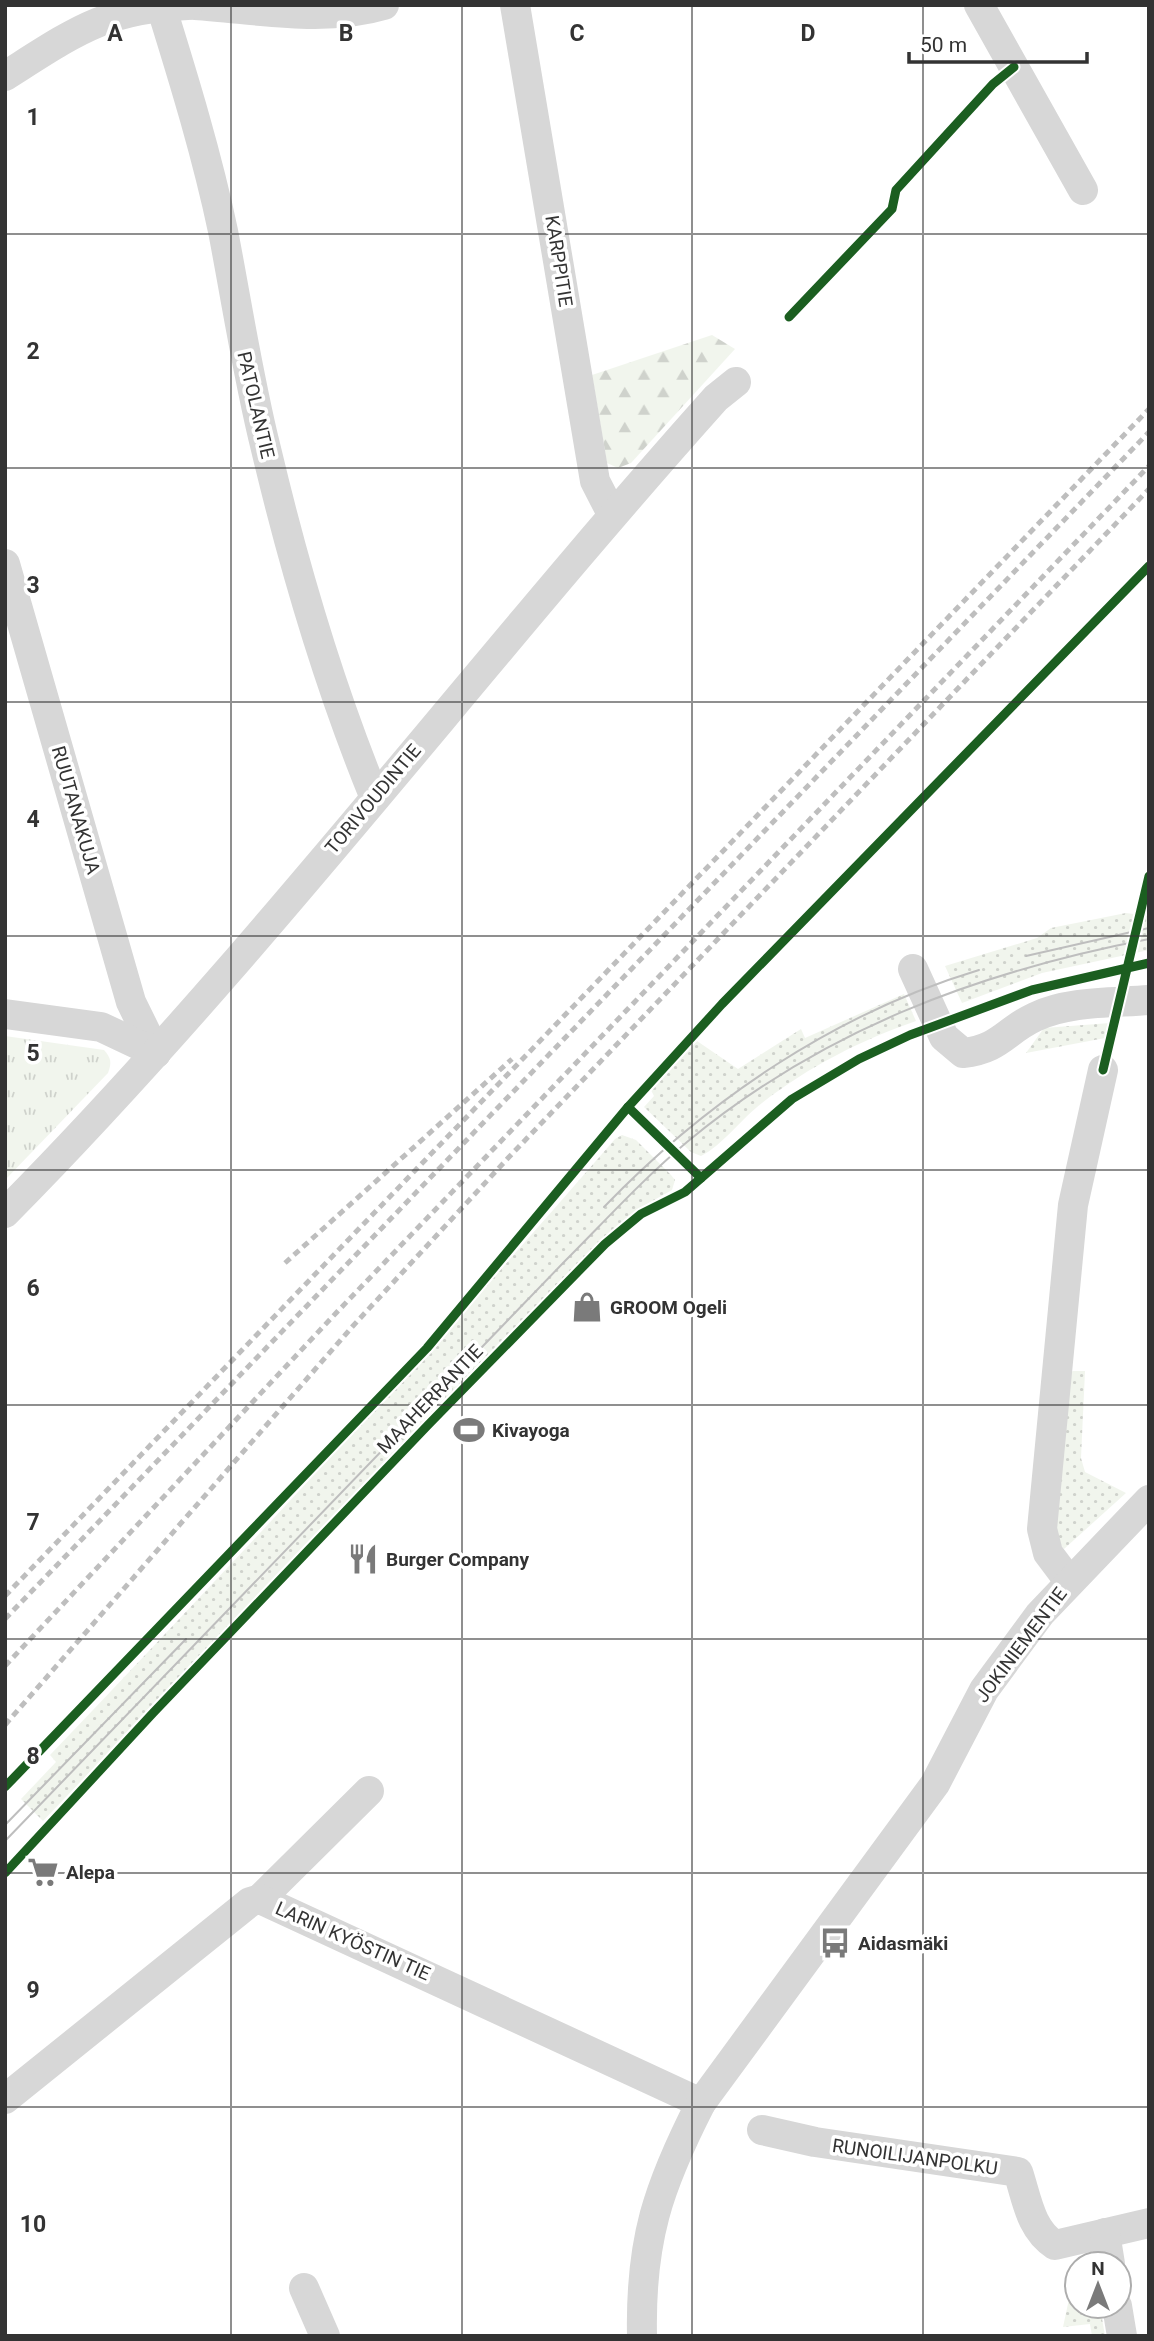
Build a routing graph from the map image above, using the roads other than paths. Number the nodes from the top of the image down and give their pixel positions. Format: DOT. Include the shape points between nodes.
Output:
graph roads {
  1 [pos="195,5"];
  2 [pos="384,5"];
  3 [pos="515,5"];
  4 [pos="979,5"];
  5 [pos="175,6"];
  6 [pos="5,76"];
  7 [pos="1083,190"];
  8 [pos="736,382"];
  9 [pos="612,514"];
  10 [pos="5,564"];
  11 [pos="374,798"];
  12 [pos="913,969"];
  13 [pos="1149,1000"];
  14 [pos="5,1014"];
  15 [pos="156,1053"];
  16 [pos="1103,1070"];
  17 [pos="5,1213"];
  18 [pos="1149,1500"];
  19 [pos="1069,1581"];
  20 [pos="369,1791"];
  21 [pos="260,1899"];
  22 [pos="5,2099"];
  23 [pos="701,2103"];
  24 [pos="762,2130"];
  25 [pos="1149,2223"];
  26 [pos="1105,2234"];
  27 [pos="1108,2250"];
  28 [pos="304,2288"];
  29 [pos="325,2336"];
  30 [pos="642,2336"];
  1 -- 2 [label="street" via="318,13 348,13"];
  3 -- 9 [label="street, KARPPITIE" via="595,481"];
  4 -- 7 [label="street"];
  5 -- 6 [label="street" via="137,9 81,27"];
  5 -- 11 [label="street, PATOLANTIE" via="193,110 276,490 309,610"];
  8 -- 9 [label="street, TORIVOUDINTIE" via="716,398"];
  9 -- 11 [label="street, TORIVOUDINTIE"];
  10 -- 15 [label="street, RUUTANAKUJA" via="131,1002"];
  11 -- 15 [label="street, TORIVOUDINTIE"];
  12 -- 13 [label="street" via="944,1037 962,1054 998,1044 1033,1018 1056,1009"];
  14 -- 15 [label="street" via="101,1027"];
  15 -- 17 [label="street, TORIVOUDINTIE"];
  16 -- 19 [label="street, JOKINIEMENTIE" via="1073,1205 1042,1529 1048,1553"];
  18 -- 19 [label="street"];
  19 -- 23 [label="street, JOKINIEMENTIE" via="984,1690 935,1784"];
  20 -- 21 [label="street"];
  21 -- 22 [label="street, LARIN KYÖSTIN TIE" via="250,1902"];
  21 -- 23 [label="street, LARIN KYÖSTIN TIE"];
  23 -- 30 [label="street, JOKINIEMENTIE" via="654,2207 643,2270"];
  24 -- 26 [label="street, RUNOILIJANPOLKU" via="1018,2172 1035,2226 1055,2245"];
  25 -- 26 [label="street"];
  26 -- 27 [label="street"];
  28 -- 29 [label="street"];
}
